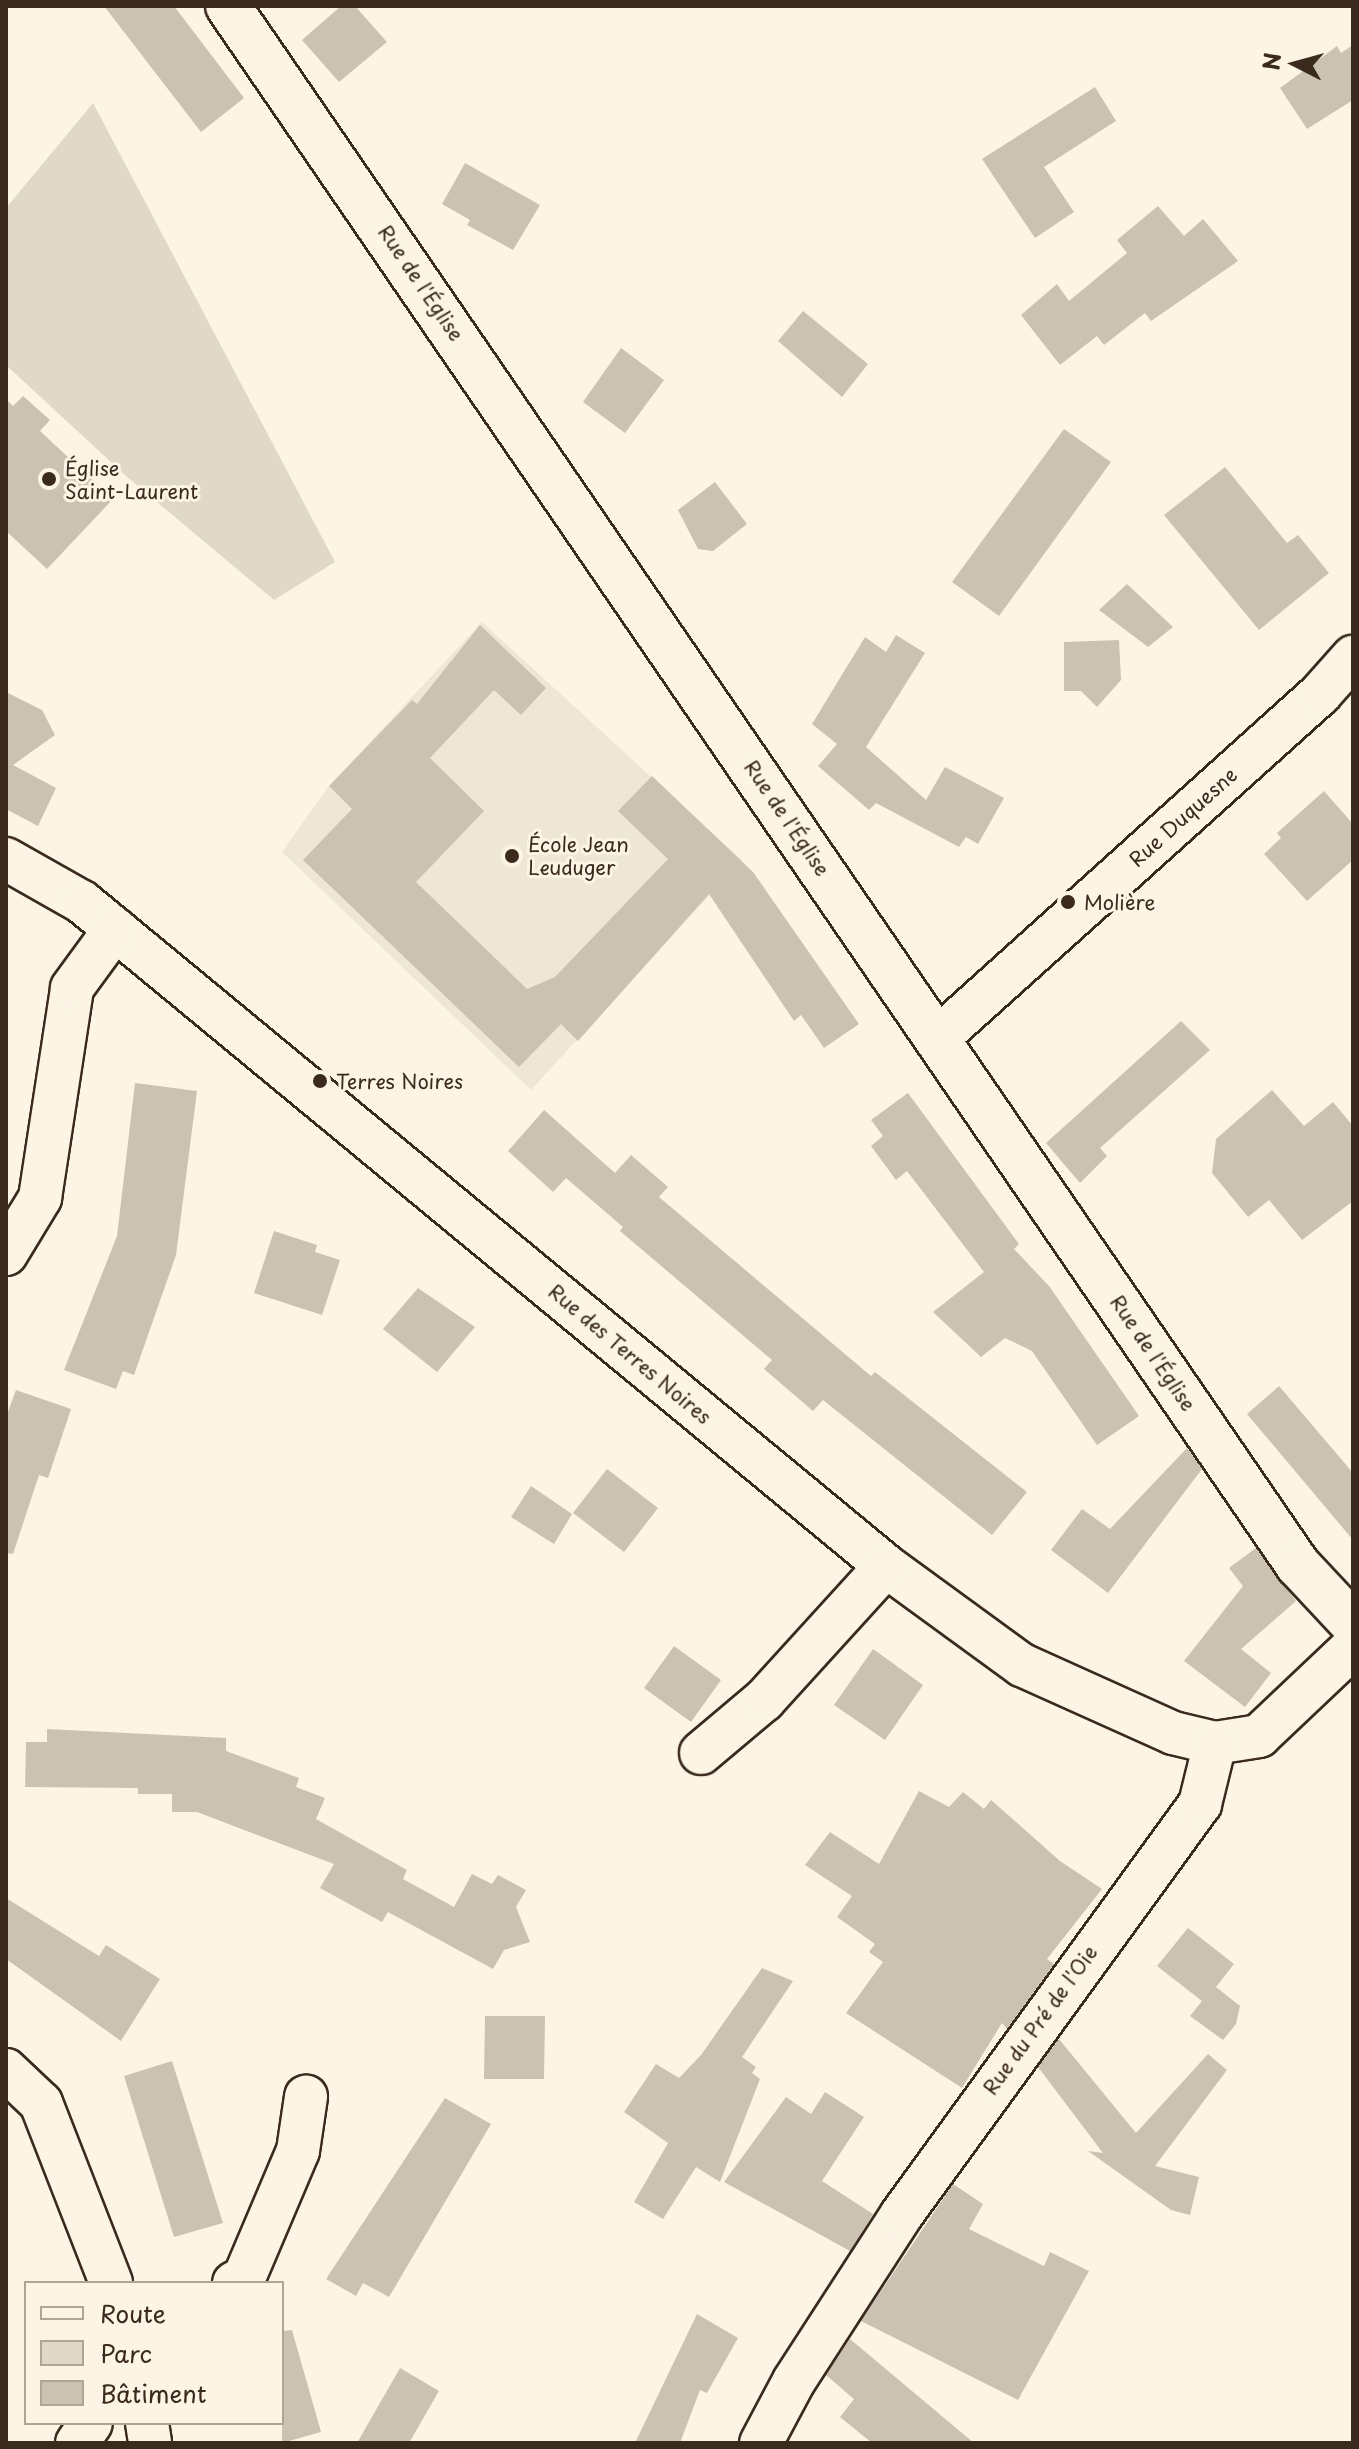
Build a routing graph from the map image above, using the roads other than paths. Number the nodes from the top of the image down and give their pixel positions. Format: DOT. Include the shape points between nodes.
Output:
graph roads {
  1 [pos="228,6"];
  2 [pos="1353,657"];
  3 [pos="6,859"];
  4 [pos="115,929"];
  5 [pos="938,1038"];
  6 [pos="6,1254"];
  7 [pos="886,1566"];
  8 [pos="1353,1624"];
  9 [pos="1353,1647"];
  10 [pos="1215,1743"];
  11 [pos="701,1753"];
  12 [pos="6,2070"];
  13 [pos="306,2097"];
  14 [pos="110,2281"];
  15 [pos="238,2281"];
  16 [pos="90,2425"];
  17 [pos="77,2443"];
  18 [pos="761,2443"];
  1 -- 5 [label="street, Rue de l'Église"];
  2 -- 5 [label="street, Rue Duquesne" via="1320,694"];
  3 -- 4 [label="street, Rue des Terres Noires" via="82,902"];
  4 -- 6 [label="street" via="72,988 40,1198"];
  4 -- 7 [label="street, Rue des Terres Noires"];
  5 -- 8 [label="street, Rue de l'Église" via="1298,1565"];
  7 -- 10 [label="street, Rue des Terres Noires" via="1022,1665 1173,1733"];
  7 -- 11 [label="street" via="764,1700"];
  9 -- 10 [label="street" via="1259,1736"];
  10 -- 18 [label="street, Rue du Pré de l'Oie" via="1200,1804 902,2214 794,2381"];
  12 -- 14 [label="street" via="41,2103"];
  13 -- 15 [label="street" via="298,2151 244,2278"];
  16 -- 17 [label="street"];
}
